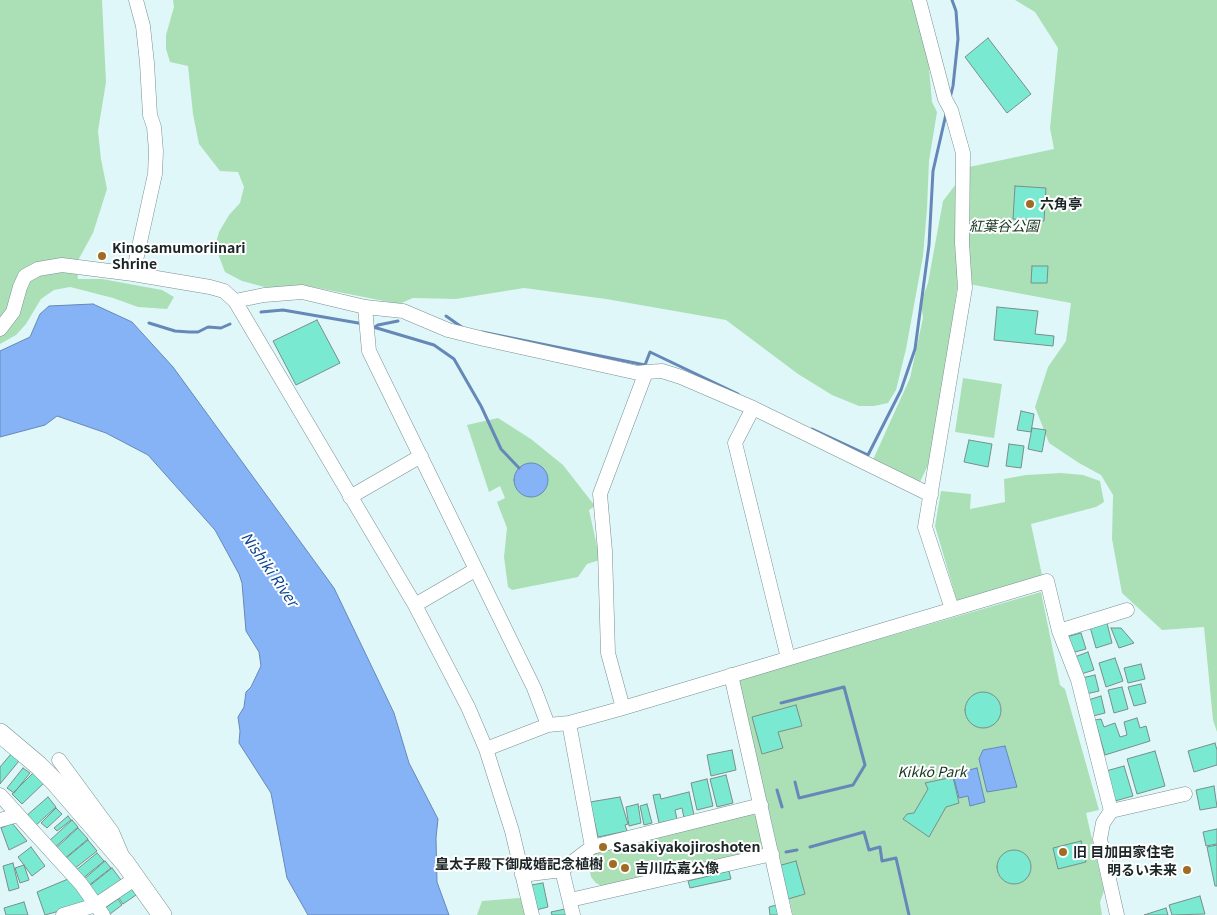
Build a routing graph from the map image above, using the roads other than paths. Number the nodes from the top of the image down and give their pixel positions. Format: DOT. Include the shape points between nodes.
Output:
graph roads {
  1 [pos="136,0"];
  2 [pos="919,0"];
  3 [pos="133,274"];
  4 [pos="235,301"];
  5 [pos="366,307"];
  6 [pos="0,329"];
  7 [pos="646,372"];
  8 [pos="753,408"];
  9 [pos="421,456"];
  10 [pos="931,495"];
  11 [pos="350,497"];
  12 [pos="475,570"];
  13 [pos="415,605"];
  14 [pos="952,609"];
  15 [pos="1127,610"];
  16 [pos="1059,631"];
  17 [pos="788,658"];
  18 [pos="731,675"];
  19 [pos="623,708"];
  20 [pos="569,723"];
  21 [pos="548,725"];
  22 [pos="0,734"];
  23 [pos="486,749"];
  24 [pos="59,760"];
  25 [pos="1185,794"];
  26 [pos="0,795"];
  27 [pos="761,805"];
  28 [pos="1111,811"];
  29 [pos="18,815"];
  30 [pos="0,820"];
  31 [pos="592,847"];
  32 [pos="772,854"];
  33 [pos="562,870"];
  34 [pos="130,871"];
  35 [pos="522,875"];
  36 [pos="570,900"];
  37 [pos="100,910"];
  38 [pos="63,915"];
  39 [pos="162,915"];
  40 [pos="532,915"];
  41 [pos="573,915"];
  42 [pos="785,915"];
  43 [pos="1117,915"];
  1 -- 3 [label="street" via="143,26 156,151 155,174"];
  2 -- 10 [label="street" via="962,153 965,288"];
  3 -- 4 [label="street" via="210,287 224,291"];
  3 -- 6 [label="street" via="62,265 38,269 25,276 13,312"];
  4 -- 5 [label="street" via="302,292"];
  4 -- 11 [label="street"];
  5 -- 7 [label="street" via="403,312 448,330 484,339 638,373"];
  5 -- 9 [label="street" via="369,351"];
  7 -- 8 [label="street" via="672,374"];
  7 -- 19 [label="street" via="600,494 608,654"];
  8 -- 10 [label="street"];
  8 -- 17 [label="street" via="735,443"];
  9 -- 11 [label="street"];
  9 -- 12 [label="street"];
  10 -- 14 [label="street" via="925,527"];
  11 -- 13 [label="street"];
  12 -- 13 [label="street"];
  12 -- 21 [label="street" via="534,688"];
  13 -- 23 [label="street"];
  14 -- 16 [label="street" via="1047,581"];
  14 -- 17 [label="street"];
  15 -- 16 [label="street"];
  16 -- 28 [label="street" via="1078,680"];
  17 -- 18 [label="street"];
  18 -- 19 [label="street"];
  18 -- 27 [label="street"];
  19 -- 20 [label="street"];
  20 -- 21 [label="street"];
  20 -- 31 [label="street"];
  21 -- 23 [label="street"];
  22 -- 34 [label="main road" via="55,782"];
  23 -- 35 [label="street"];
  24 -- 34 [label="street" via="112,832"];
  25 -- 28 [label="street"];
  26 -- 29 [label="street"];
  27 -- 31 [label="street"];
  27 -- 32 [label="street"];
  28 -- 43 [label="street" via="1103,823 1100,839"];
  29 -- 30 [label="street"];
  29 -- 37 [label="street" via="81,884"];
  31 -- 33 [label="street"];
  32 -- 36 [label="street"];
  32 -- 42 [label="street"];
  33 -- 35 [label="street"];
  33 -- 36 [label="street"];
  34 -- 37 [label="street"];
  34 -- 39 [label="main road"];
  35 -- 40 [label="street"];
  36 -- 41 [label="street"];
  37 -- 38 [label="street"];
}
